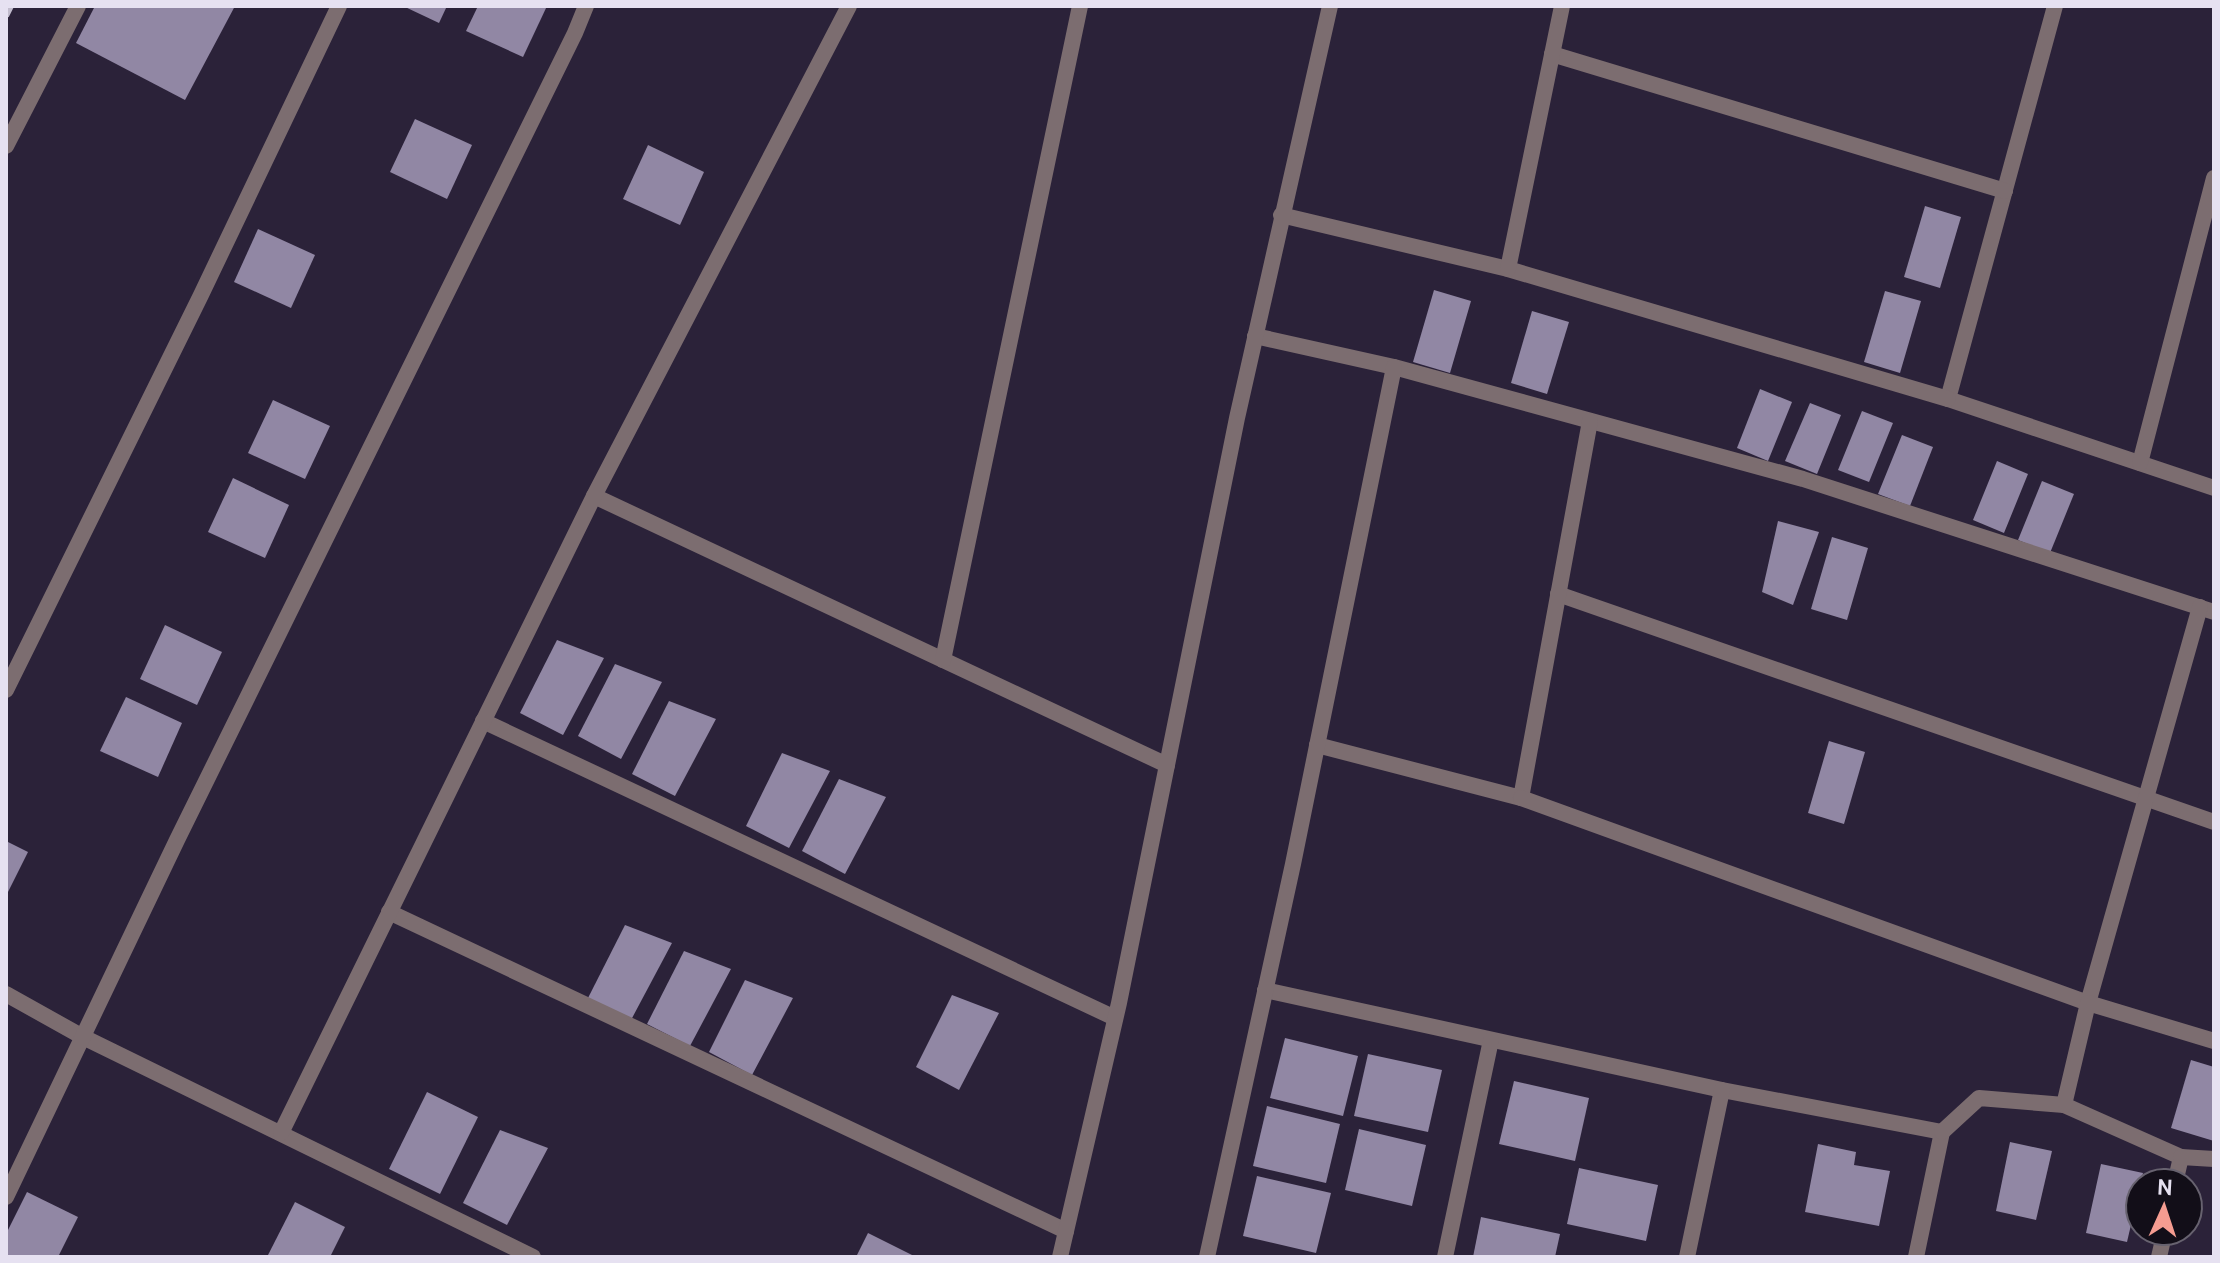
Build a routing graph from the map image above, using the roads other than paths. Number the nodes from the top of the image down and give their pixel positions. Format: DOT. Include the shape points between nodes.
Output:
graph roads {
  1 [pos="78,6"];
  2 [pos="339,6"];
  3 [pos="586,6"];
  4 [pos="849,6"];
  5 [pos="1080,6"];
  6 [pos="1330,6"];
  7 [pos="1562,6"];
  8 [pos="2055,6"];
  9 [pos="1552,54"];
  10 [pos="6,146"];
  11 [pos="2214,178"];
  12 [pos="2005,191"];
  13 [pos="1281,215"];
  14 [pos="1508,269"];
  15 [pos="1255,336"];
  16 [pos="1394,367"];
  17 [pos="1948,399"];
  18 [pos="1590,421"];
  19 [pos="2140,463"];
  20 [pos="2214,488"];
  21 [pos="594,496"];
  22 [pos="1558,594"];
  23 [pos="2207,609"];
  24 [pos="943,660"];
  25 [pos="6,690"];
  26 [pos="483,721"];
  27 [pos="1317,745"];
  28 [pos="1167,765"];
  29 [pos="1521,798"];
  30 [pos="2146,800"];
  31 [pos="2214,822"];
  32 [pos="389,912"];
  33 [pos="1265,990"];
  34 [pos="6,994"];
  35 [pos="2088,1003"];
  36 [pos="1115,1018"];
  37 [pos="83,1037"];
  38 [pos="1491,1040"];
  39 [pos="2214,1041"];
  40 [pos="1722,1090"];
  41 [pos="2064,1105"];
  42 [pos="1942,1132"];
  43 [pos="281,1133"];
  44 [pos="2181,1157"];
  45 [pos="2214,1159"];
  46 [pos="2179,1167"];
  47 [pos="6,1197"];
  48 [pos="1066,1231"];
  49 [pos="533,1257"];
  50 [pos="1060,1257"];
  51 [pos="1207,1257"];
  52 [pos="1445,1257"];
  53 [pos="1687,1257"];
  54 [pos="1916,1257"];
  1 -- 10 [label="street"];
  2 -- 25 [label="street"];
  3 -- 37 [label="street"];
  4 -- 21 [label="street"];
  5 -- 24 [label="street"];
  6 -- 13 [label="street"];
  7 -- 9 [label="street"];
  8 -- 12 [label="street"];
  9 -- 12 [label="street"];
  9 -- 14 [label="street"];
  11 -- 19 [label="street"];
  12 -- 17 [label="street"];
  13 -- 14 [label="street"];
  13 -- 15 [label="street"];
  14 -- 17 [label="street"];
  15 -- 16 [label="street"];
  15 -- 28 [label="street"];
  16 -- 18 [label="street"];
  16 -- 27 [label="street"];
  17 -- 19 [label="street"];
  18 -- 22 [label="street"];
  18 -- 23 [label="street" via="1803,479"];
  19 -- 20 [label="street"];
  21 -- 24 [label="street"];
  21 -- 26 [label="street"];
  22 -- 29 [label="street"];
  22 -- 30 [label="street"];
  23 -- 30 [label="street"];
  24 -- 28 [label="street"];
  26 -- 32 [label="street"];
  26 -- 36 [label="street"];
  27 -- 29 [label="street"];
  27 -- 33 [label="street"];
  28 -- 36 [label="street"];
  29 -- 35 [label="street"];
  30 -- 31 [label="street"];
  30 -- 35 [label="street"];
  32 -- 43 [label="street"];
  32 -- 48 [label="street"];
  33 -- 38 [label="street"];
  33 -- 51 [label="street"];
  34 -- 37 [label="street"];
  35 -- 39 [label="street"];
  35 -- 41 [label="street"];
  36 -- 48 [label="street"];
  37 -- 43 [label="street"];
  37 -- 47 [label="street"];
  38 -- 40 [label="street"];
  38 -- 52 [label="street"];
  40 -- 42 [label="street"];
  40 -- 53 [label="street"];
  41 -- 42 [label="street" via="1979,1098"];
  41 -- 44 [label="street"];
  42 -- 54 [label="street"];
  43 -- 49 [label="street"];
  44 -- 45 [label="street"];
  44 -- 46 [label="street"];
  48 -- 50 [label="street"];
}
